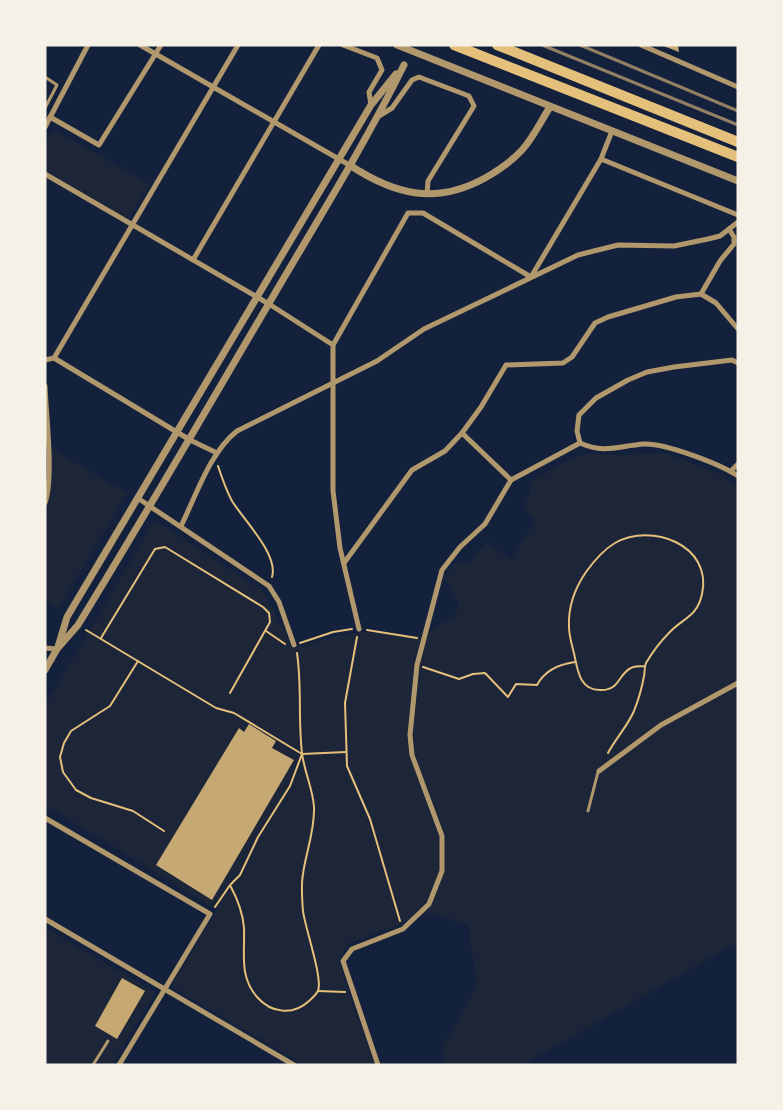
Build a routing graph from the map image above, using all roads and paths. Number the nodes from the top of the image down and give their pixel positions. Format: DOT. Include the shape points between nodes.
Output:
graph roads {
  1 [pos="88,45"];
  2 [pos="140,45"];
  3 [pos="161,45"];
  4 [pos="238,45"];
  5 [pos="319,45"];
  6 [pos="342,45"];
  7 [pos="397,45"];
  8 [pos="454,45"];
  9 [pos="497,45"];
  10 [pos="641,45"];
  11 [pos="156,54"];
  12 [pos="45,77"];
  13 [pos="214,86"];
  14 [pos="738,87"];
  15 [pos="370,105"];
  16 [pos="550,107"];
  17 [pos="45,108"];
  18 [pos="379,116"];
  19 [pos="50,117"];
  20 [pos="274,122"];
  21 [pos="45,127"];
  22 [pos="612,131"];
  23 [pos="738,142"];
  24 [pos="738,157"];
  25 [pos="338,158"];
  26 [pos="601,159"];
  27 [pos="351,166"];
  28 [pos="45,174"];
  29 [pos="738,181"];
  30 [pos="427,194"];
  31 [pos="738,215"];
  32 [pos="738,222"];
  33 [pos="133,225"];
  34 [pos="729,229"];
  35 [pos="736,237"];
  36 [pos="193,260"];
  37 [pos="531,276"];
  38 [pos="701,294"];
  39 [pos="256,297"];
  40 [pos="268,304"];
  41 [pos="738,316"];
  42 [pos="730,320"];
  43 [pos="738,329"];
  44 [pos="333,345"];
  45 [pos="54,358"];
  46 [pos="45,360"];
  47 [pos="738,363"];
  48 [pos="332,384"];
  49 [pos="45,386"];
  50 [pos="178,432"];
  51 [pos="462,433"];
  52 [pos="190,440"];
  53 [pos="580,443"];
  54 [pos="216,455"];
  55 [pos="738,464"];
  56 [pos="731,471"];
  57 [pos="738,476"];
  58 [pos="511,480"];
  59 [pos="139,499"];
  60 [pos="45,503"];
  61 [pos="150,506"];
  62 [pos="181,526"];
  63 [pos="344,563"];
  64 [pos="269,586"];
  65 [pos="78,625"];
  66 [pos="358,629"];
  67 [pos="266,631"];
  68 [pos="101,638"];
  69 [pos="423,639"];
  70 [pos="294,645"];
  71 [pos="45,648"];
  72 [pos="57,649"];
  73 [pos="138,661"];
  74 [pos="575,662"];
  75 [pos="417,665"];
  76 [pos="645,666"];
  77 [pos="45,670"];
  78 [pos="738,683"];
  79 [pos="230,693"];
  80 [pos="346,752"];
  81 [pos="302,754"];
  82 [pos="599,771"];
  83 [pos="588,811"];
  84 [pos="45,818"];
  85 [pos="164,831"];
  86 [pos="230,885"];
  87 [pos="210,914"];
  88 [pos="45,919"];
  89 [pos="403,929"];
  90 [pos="164,988"];
  91 [pos="318,991"];
  92 [pos="354,992"];
  93 [pos="108,1041"];
  94 [pos="94,1063"];
  95 [pos="102,1065"];
  96 [pos="119,1065"];
  97 [pos="294,1065"];
  98 [pos="378,1065"];
  1 -- 19 [label="street"];
  2 -- 11 [label="street"];
  3 -- 11 [label="street"];
  4 -- 13 [label="street"];
  5 -- 20 [label="street"];
  6 -- 15 [label="street" via="376,58 382,70 369,92"];
  7 -- 16 [label="street"];
  8 -- 24 [label="highway"];
  9 -- 23 [label="highway"];
  10 -- 14 [label="street"];
  11 -- 13 [label="street"];
  11 -- 19 [label="street" via="99,145"];
  12 -- 17 [label="lane" via="57,85"];
  13 -- 20 [label="street"];
  13 -- 33 [label="street"];
  15 -- 18 [label="street" via="404,65"];
  15 -- 25 [label="street"];
  16 -- 22 [label="street"];
  16 -- 30 [label="street" via="522,150 501,169 456,192"];
  18 -- 27 [label="street"];
  18 -- 30 [label="street" via="392,108 412,80 419,77 469,96 474,105 428,182"];
  19 -- 21 [label="street"];
  20 -- 25 [label="street"];
  20 -- 36 [label="street"];
  22 -- 26 [label="street"];
  22 -- 29 [label="street"];
  25 -- 27 [label="street"];
  25 -- 39 [label="street"];
  26 -- 31 [label="street"];
  26 -- 37 [label="street"];
  27 -- 30 [label="street" via="396,189"];
  27 -- 40 [label="street"];
  28 -- 33 [label="street"];
  32 -- 34 [label="street"];
  33 -- 36 [label="street"];
  33 -- 45 [label="street"];
  34 -- 35 [label="street"];
  34 -- 37 [label="street" via="720,236 674,246 618,244 578,255"];
  35 -- 38 [label="street"];
  36 -- 39 [label="street"];
  37 -- 44 [label="street" via="423,213 408,213"];
  37 -- 48 [label="street" via="424,329"];
  38 -- 42 [label="street" via="716,303"];
  38 -- 51 [label="street" via="608,316 596,323 572,357 563,363 506,364"];
  39 -- 40 [label="street"];
  39 -- 50 [label="street"];
  40 -- 44 [label="street"];
  40 -- 52 [label="street"];
  41 -- 42 [label="street"];
  42 -- 43 [label="street"];
  44 -- 48 [label="street"];
  45 -- 46 [label="street"];
  45 -- 50 [label="street"];
  47 -- 53 [label="street" via="732,360 674,367 628,380 596,398 579,415"];
  48 -- 54 [label="street" via="237,431"];
  48 -- 63 [label="street" via="333,490"];
  49 -- 60 [label="street"];
  50 -- 52 [label="street"];
  50 -- 59 [label="street"];
  51 -- 58 [label="street"];
  51 -- 63 [label="street" via="445,451 412,470"];
  52 -- 54 [label="street"];
  52 -- 61 [label="street"];
  53 -- 56 [label="street" via="594,450 647,444 688,453"];
  53 -- 58 [label="street"];
  54 -- 62 [label="street"];
  54 -- 64 [label="path" via="232,501 269,558 273,573"];
  55 -- 56 [label="street"];
  56 -- 57 [label="street"];
  58 -- 69 [label="street" via="485,524 442,570"];
  59 -- 61 [label="street"];
  59 -- 72 [label="street" via="67,617"];
  61 -- 62 [label="street"];
  61 -- 65 [label="street"];
  62 -- 64 [label="street"];
  63 -- 66 [label="street"];
  64 -- 70 [label="street"];
  65 -- 68 [label="path"];
  65 -- 72 [label="street"];
  66 -- 69 [label="path"];
  66 -- 70 [label="path" via="333,632"];
  66 -- 80 [label="path" via="345,703"];
  67 -- 68 [label="path" via="269,613 263,607 165,547 155,549"];
  67 -- 70 [label="path" via="283,644"];
  67 -- 79 [label="path"];
  68 -- 73 [label="path"];
  69 -- 75 [label="street"];
  70 -- 81 [label="path" via="298,655"];
  71 -- 72 [label="street"];
  72 -- 77 [label="street"];
  73 -- 81 [label="path"];
  73 -- 85 [label="path" via="110,706 71,731 60,757 63,772 76,790 133,811"];
  74 -- 75 [label="path" via="557,665 537,685 516,684 508,697 485,673 459,680"];
  74 -- 76 [label="path" via="579,679 596,691 612,688 631,668"];
  74 -- 76 [label="path" via="569,628 579,582 615,543 654,536 680,543 690,551 702,574 704,588 693,615 668,634"];
  75 -- 89 [label="street" via="410,735 412,755 442,836 442,871 429,904"];
  76 -- 82 [label="path" via="635,709"];
  78 -- 82 [label="street" via="661,724"];
  80 -- 81 [label="path"];
  80 -- 89 [label="path" via="347,766 370,819"];
  81 -- 86 [label="path" via="290,786 240,875"];
  81 -- 91 [label="path" via="314,807 303,875 303,908"];
  82 -- 83 [label="lane"];
  84 -- 87 [label="street"];
  86 -- 87 [label="path"];
  86 -- 91 [label="path" via="244,926 245,978 259,999 274,1010 297,1010"];
  87 -- 90 [label="street"];
  88 -- 90 [label="street"];
  89 -- 92 [label="street" via="352,949 344,961"];
  90 -- 96 [label="street"];
  90 -- 97 [label="street"];
  91 -- 92 [label="path"];
  92 -- 98 [label="street"];
  93 -- 94 [label="lane"];
  94 -- 95 [label="lane"];
}
